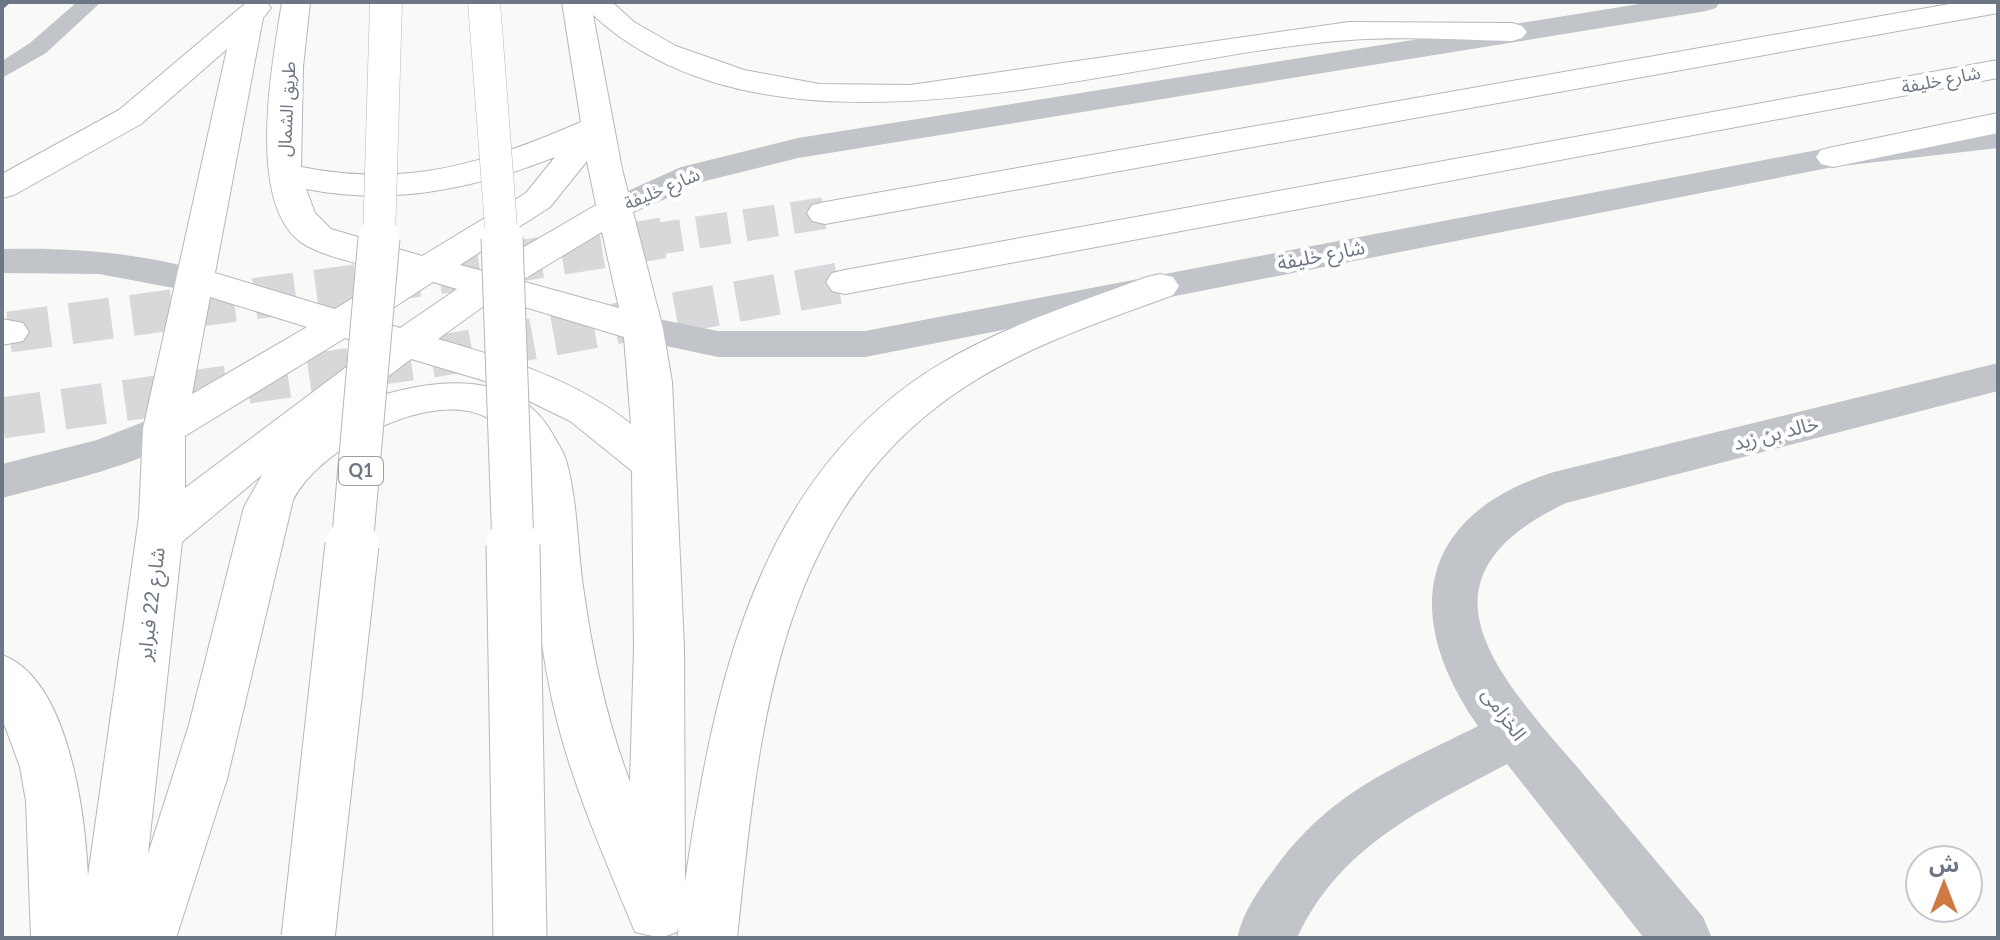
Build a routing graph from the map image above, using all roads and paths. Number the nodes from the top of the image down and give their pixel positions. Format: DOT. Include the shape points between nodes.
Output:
graph roads {
  1 [pos="90,2"];
  2 [pos="296,2"];
  3 [pos="386,2"];
  4 [pos="484,2"];
  5 [pos="576,2"];
  6 [pos="595,2"];
  7 [pos="1706,2"];
  8 [pos="1998,4"];
  9 [pos="256,9"];
  10 [pos="1512,32"];
  11 [pos="1998,69"];
  12 [pos="2,71"];
  13 [pos="1998,123"];
  14 [pos="597,127"];
  15 [pos="1998,138"];
  16 [pos="1833,157"];
  17 [pos="284,174"];
  18 [pos="2,188"];
  19 [pos="613,210"];
  20 [pos="825,213"];
  21 [pos="2,261"];
  22 [pos="425,268"];
  23 [pos="195,280"];
  24 [pos="845,282"];
  25 [pos="490,284"];
  26 [pos="1160,286"];
  27 [pos="338,323"];
  28 [pos="643,329"];
  29 [pos="409,342"];
  30 [pos="1998,377"];
  31 [pos="164,429"];
  32 [pos="651,463"];
  33 [pos="2,481"];
  34 [pos="1554,489"];
  35 [pos="160,534"];
  36 [pos="2,677"];
  37 [pos="1516,733"];
  38 [pos="658,924"];
  39 [pos="61,938"];
  40 [pos="109,938"];
  41 [pos="146,938"];
  42 [pos="308,938"];
  43 [pos="520,938"];
  44 [pos="707,938"];
  45 [pos="1267,938"];
  46 [pos="1682,938"];
  1 -- 12 [label="lane" via="38,48"];
  2 -- 17 [label="main road, طريق الشمال"];
  3 -- 42 [label="main road, Q1, bridge" via="383,191 362,458"];
  4 -- 43 [label="main road, bridge" via="501,172 512,440"];
  5 -- 14 [label="main road"];
  6 -- 10 [label="main road" via="624,28 665,52 737,78 819,93 910,94 1349,31"];
  7 -- 10 [label="street, شارع خليفة"];
  8 -- 20 [label="main road"];
  9 -- 18 [label="main road" via="130,117"];
  9 -- 23 [label="main road"];
  10 -- 19 [label="street, شارع خليفة" via="798,148 693,174"];
  11 -- 24 [label="main road, شارع خليفة"];
  13 -- 16 [label="main road"];
  14 -- 17 [label="main road" via="508,166 457,181 358,187"];
  14 -- 19 [label="main road"];
  14 -- 22 [label="main road" via="538,200"];
  15 -- 16 [label="street, شارع خليفة"];
  16 -- 26 [label="street, شارع خليفة"];
  17 -- 22 [label="main road, طريق الشمال" via="298,217 318,237"];
  19 -- 25 [label="main road, شارع 22 فبراير"];
  19 -- 28 [label="main road"];
  21 -- 23 [label="street" via="84,259"];
  22 -- 25 [label="main road, طريق الشمال"];
  22 -- 27 [label="main road"];
  23 -- 27 [label="main road"];
  23 -- 31 [label="main road"];
  25 -- 28 [label="main road, طريق الشمال"];
  25 -- 29 [label="main road, شارع 22 فبراير"];
  26 -- 28 [label="street, شارع خليفة" via="865,344 718,344"];
  26 -- 44 [label="main road" via="992,354 930,391 874,438 833,485 796,551 764,627 719,840"];
  27 -- 29 [label="main road"];
  27 -- 31 [label="main road"];
  28 -- 32 [label="main road" via="651,382"];
  29 -- 32 [label="main road" via="551,391 585,410"];
  29 -- 35 [label="main road, شارع 22 فبراير"];
  30 -- 34 [label="street, خالد بن زيد"];
  31 -- 33 [label="street" via="108,453"];
  31 -- 35 [label="main road"];
  32 -- 38 [label="main road" via="659,647"];
  34 -- 37 [label="street, الخزامى" via="1499,516 1478,536 1456,588 1462,649"];
  35 -- 40 [label="main road, شارع 22 فبراير"];
  36 -- 39 [label="main road" via="41,743 58,840"];
  37 -- 45 [label="street" via="1372,808 1321,852 1270,924"];
  37 -- 46 [label="street, الخزامى"];
  38 -- 41 [label="main road" via="584,723 566,639 537,435 521,417 497,405 467,397 435,397 399,403 342,427 302,454 281,479 267,507 195,795"];
}
